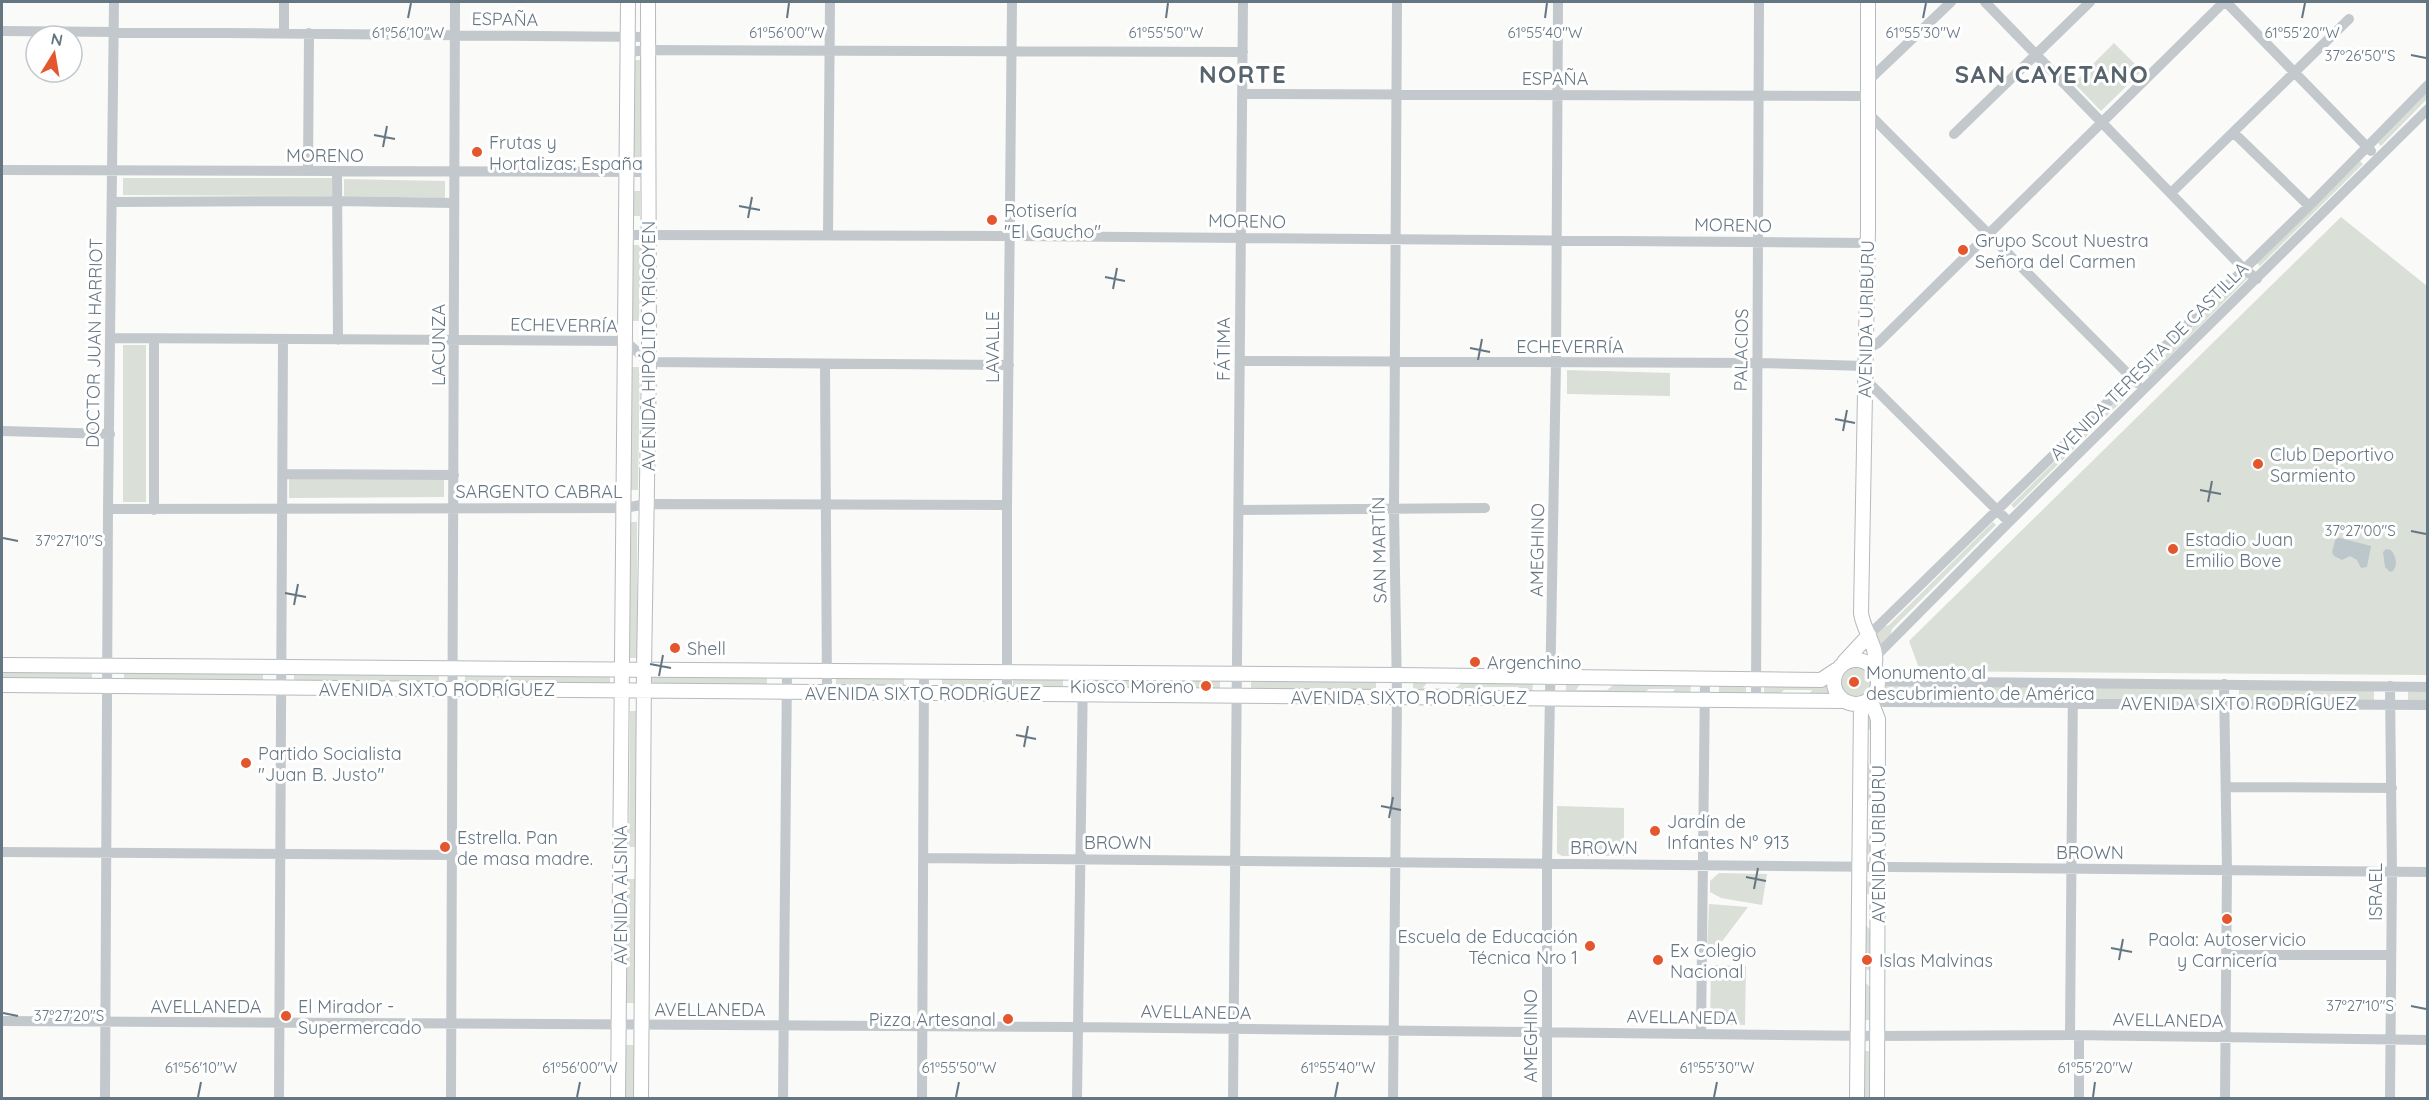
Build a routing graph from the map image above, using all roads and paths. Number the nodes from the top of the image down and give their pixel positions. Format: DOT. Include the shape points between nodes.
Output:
graph roads {
  1 [pos="114,2"];
  2 [pos="284,2"];
  3 [pos="455,2"];
  4 [pos="628,2"];
  5 [pos="648,2"];
  6 [pos="830,2"];
  7 [pos="1012,2"];
  8 [pos="1243,2"];
  9 [pos="1397,2"];
  10 [pos="1558,2"];
  11 [pos="1759,2"];
  12 [pos="1868,2"];
  13 [pos="1951,2"];
  14 [pos="1985,2"];
  15 [pos="2090,2"];
  16 [pos="2225,2"];
  17 [pos="2349,19"];
  18 [pos="2,31"];
  19 [pos="114,32"];
  20 [pos="284,33"];
  21 [pos="309,33"];
  22 [pos="455,34"];
  23 [pos="628,37"];
  24 [pos="648,44"];
  25 [pos="628,52"];
  26 [pos="830,52"];
  27 [pos="1243,52"];
  28 [pos="1012,53"];
  29 [pos="2037,53"];
  30 [pos="2295,72"];
  31 [pos="2427,85"];
  32 [pos="1867,89"];
  33 [pos="1396,93"];
  34 [pos="1243,94"];
  35 [pos="1557,95"];
  36 [pos="1759,95"];
  37 [pos="2427,109"];
  38 [pos="1868,113"];
  39 [pos="2102,122"];
  40 [pos="2234,133"];
  41 [pos="1954,134"];
  42 [pos="2367,147"];
  43 [pos="2378,158"];
  44 [pos="2,170"];
  45 [pos="112,171"];
  46 [pos="308,171"];
  47 [pos="337,171"];
  48 [pos="455,172"];
  49 [pos="627,172"];
  50 [pos="648,172"];
  51 [pos="2171,193"];
  52 [pos="337,201"];
  53 [pos="112,202"];
  54 [pos="454,203"];
  55 [pos="2309,206"];
  56 [pos="1988,233"];
  57 [pos="627,235"];
  58 [pos="649,235"];
  59 [pos="828,235"];
  60 [pos="1009,236"];
  61 [pos="1240,237"];
  62 [pos="1396,240"];
  63 [pos="1555,240"];
  64 [pos="1759,242"];
  65 [pos="1867,243"];
  66 [pos="2243,268"];
  67 [pos="2257,279"];
  68 [pos="111,338"];
  69 [pos="154,340"];
  70 [pos="283,340"];
  71 [pos="338,340"];
  72 [pos="455,341"];
  73 [pos="625,341"];
  74 [pos="1865,350"];
  75 [pos="649,362"];
  76 [pos="1240,362"];
  77 [pos="1556,362"];
  78 [pos="1395,363"];
  79 [pos="1758,363"];
  80 [pos="1009,364"];
  81 [pos="825,365"];
  82 [pos="1865,372"];
  83 [pos="2132,378"];
  84 [pos="2143,389"];
  85 [pos="2,431"];
  86 [pos="110,434"];
  87 [pos="283,474"];
  88 [pos="454,475"];
  89 [pos="647,504"];
  90 [pos="1007,505"];
  91 [pos="827,506"];
  92 [pos="455,508"];
  93 [pos="624,508"];
  94 [pos="1485,508"];
  95 [pos="108,509"];
  96 [pos="154,510"];
  97 [pos="283,510"];
  98 [pos="1239,510"];
  99 [pos="1394,510"];
  100 [pos="1998,510"];
  101 [pos="2009,522"];
  102 [pos="1869,635"];
  103 [pos="2,665"];
  104 [pos="107,665"];
  105 [pos="282,668"];
  106 [pos="1838,668"];
  107 [pos="1876,668"];
  108 [pos="453,669"];
  109 [pos="644,669"];
  110 [pos="621,670"];
  111 [pos="787,671"];
  112 [pos="826,671"];
  113 [pos="1006,672"];
  114 [pos="924,673"];
  115 [pos="1083,673"];
  116 [pos="1237,674"];
  117 [pos="1396,675"];
  118 [pos="1551,678"];
  119 [pos="1705,680"];
  120 [pos="1757,680"];
  121 [pos="2073,683"];
  122 [pos="2224,684"];
  123 [pos="2,685"];
  124 [pos="109,685"];
  125 [pos="2390,686"];
  126 [pos="2427,687"];
  127 [pos="281,688"];
  128 [pos="453,689"];
  129 [pos="621,690"];
  130 [pos="644,690"];
  131 [pos="788,692"];
  132 [pos="827,692"];
  133 [pos="924,692"];
  134 [pos="1007,693"];
  135 [pos="1084,694"];
  136 [pos="1238,696"];
  137 [pos="1397,696"];
  138 [pos="1551,698"];
  139 [pos="1756,699"];
  140 [pos="1704,700"];
  141 [pos="1867,700"];
  142 [pos="1845,701"];
  143 [pos="2073,702"];
  144 [pos="2224,704"];
  145 [pos="2391,705"];
  146 [pos="2427,705"];
  147 [pos="2226,787"];
  148 [pos="2392,788"];
  149 [pos="107,851"];
  150 [pos="2,852"];
  151 [pos="280,855"];
  152 [pos="453,855"];
  153 [pos="924,858"];
  154 [pos="1082,858"];
  155 [pos="1236,860"];
  156 [pos="1394,862"];
  157 [pos="1547,863"];
  158 [pos="1703,863"];
  159 [pos="620,864"];
  160 [pos="642,864"];
  161 [pos="1878,867"];
  162 [pos="1859,868"];
  163 [pos="2072,869"];
  164 [pos="2227,870"];
  165 [pos="2392,872"];
  166 [pos="2427,872"];
  167 [pos="2226,955"];
  168 [pos="2391,955"];
  169 [pos="2,1021"];
  170 [pos="105,1022"];
  171 [pos="280,1023"];
  172 [pos="452,1024"];
  173 [pos="619,1025"];
  174 [pos="641,1025"];
  175 [pos="783,1025"];
  176 [pos="922,1027"];
  177 [pos="1078,1027"];
  178 [pos="1235,1030"];
  179 [pos="1393,1030"];
  180 [pos="1546,1032"];
  181 [pos="1701,1034"];
  182 [pos="1857,1035"];
  183 [pos="2075,1035"];
  184 [pos="1877,1036"];
  185 [pos="2225,1038"];
  186 [pos="2390,1039"];
  187 [pos="2427,1040"];
  188 [pos="105,1098"];
  189 [pos="279,1098"];
  190 [pos="451,1098"];
  191 [pos="618,1098"];
  192 [pos="641,1098"];
  193 [pos="783,1098"];
  194 [pos="922,1098"];
  195 [pos="1077,1098"];
  196 [pos="1233,1098"];
  197 [pos="1393,1098"];
  198 [pos="1547,1098"];
  199 [pos="1857,1098"];
  200 [pos="1877,1098"];
  201 [pos="2079,1098"];
  202 [pos="2225,1098"];
  203 [pos="2390,1098"];
  1 -- 19 [label="street, DOCTOR JUAN HARRIOT"];
  2 -- 20 [label="street"];
  3 -- 22 [label="street, LACUNZA"];
  4 -- 23 [label="main road, AVENIDA HIPÓLITO YRIGOYEN"];
  5 -- 24 [label="main road, AVENIDA HIPÓLITO YRIGOYEN"];
  6 -- 26 [label="street"];
  7 -- 28 [label="street, LAVALLE"];
  8 -- 27 [label="street, FÁTIMA"];
  9 -- 33 [label="street, SAN MARTÍN"];
  10 -- 35 [label="street, AMEGHINO"];
  11 -- 36 [label="street, PALACIOS"];
  12 -- 32 [label="main road, AVENIDA URIBURU"];
  13 -- 32 [label="street"];
  14 -- 29 [label="street"];
  15 -- 29 [label="street"];
  16 -- 30 [label="street"];
  16 -- 39 [label="street"];
  17 -- 30 [label="street"];
  18 -- 19 [label="street, ESPAÑA"];
  19 -- 20 [label="street, ESPAÑA"];
  19 -- 45 [label="street, DOCTOR JUAN HARRIOT"];
  20 -- 21 [label="street, ESPAÑA"];
  21 -- 22 [label="street, ESPAÑA"];
  21 -- 46 [label="street"];
  22 -- 23 [label="street, ESPAÑA"];
  22 -- 48 [label="street, LACUNZA"];
  23 -- 24 [label="street, ESPAÑA"];
  23 -- 25 [label="main road, AVENIDA HIPÓLITO YRIGOYEN"];
  24 -- 25 [label="street, ESPAÑA"];
  24 -- 26 [label="street, ESPAÑA"];
  24 -- 50 [label="main road, AVENIDA HIPÓLITO YRIGOYEN"];
  25 -- 49 [label="main road, AVENIDA HIPÓLITO YRIGOYEN"];
  26 -- 28 [label="street, ESPAÑA"];
  26 -- 59 [label="street"];
  27 -- 28 [label="street, ESPAÑA"];
  27 -- 34 [label="street, FÁTIMA"];
  28 -- 60 [label="street, LAVALLE"];
  29 -- 39 [label="street"];
  29 -- 41 [label="street"];
  30 -- 40 [label="street"];
  30 -- 42 [label="street"];
  31 -- 42 [label="street, AVENIDA TERESITA DE CASTILLA"];
  32 -- 36 [label="street, ESPAÑA"];
  32 -- 38 [label="main road, AVENIDA URIBURU"];
  33 -- 34 [label="street, ESPAÑA"];
  33 -- 35 [label="street, ESPAÑA"];
  33 -- 62 [label="street, SAN MARTÍN"];
  34 -- 61 [label="street, FÁTIMA"];
  35 -- 36 [label="street, ESPAÑA"];
  35 -- 63 [label="street, AMEGHINO"];
  36 -- 64 [label="street, PALACIOS"];
  37 -- 43 [label="street, AVENIDA TERESITA DE CASTILLA"];
  38 -- 56 [label="street"];
  38 -- 65 [label="main road, AVENIDA URIBURU"];
  39 -- 51 [label="street"];
  39 -- 56 [label="street"];
  40 -- 51 [label="street"];
  40 -- 55 [label="street"];
  42 -- 43 [label="street"];
  42 -- 55 [label="street, AVENIDA TERESITA DE CASTILLA"];
  43 -- 67 [label="street, AVENIDA TERESITA DE CASTILLA"];
  44 -- 45 [label="street, MORENO"];
  45 -- 46 [label="street, MORENO"];
  45 -- 53 [label="street, DOCTOR JUAN HARRIOT"];
  46 -- 47 [label="street, MORENO"];
  47 -- 48 [label="street, MORENO"];
  47 -- 52 [label="street"];
  48 -- 49 [label="street, MORENO"];
  48 -- 54 [label="street, LACUNZA"];
  49 -- 50 [label="street, MORENO"];
  49 -- 57 [label="main road, AVENIDA HIPÓLITO YRIGOYEN"];
  50 -- 58 [label="main road, AVENIDA HIPÓLITO YRIGOYEN"];
  51 -- 66 [label="street"];
  52 -- 53 [label="street"];
  52 -- 54 [label="street"];
  52 -- 71 [label="street"];
  53 -- 68 [label="street, DOCTOR JUAN HARRIOT"];
  54 -- 72 [label="street, LACUNZA"];
  55 -- 66 [label="street, AVENIDA TERESITA DE CASTILLA"];
  56 -- 74 [label="street" via="1878,343"];
  56 -- 83 [label="street"];
  57 -- 58 [label="street, MORENO"];
  57 -- 73 [label="main road, AVENIDA HIPÓLITO YRIGOYEN"];
  58 -- 59 [label="street, MORENO"];
  58 -- 75 [label="main road, AVENIDA HIPÓLITO YRIGOYEN"];
  59 -- 60 [label="street, MORENO"];
  60 -- 61 [label="street, MORENO"];
  60 -- 80 [label="street, LAVALLE"];
  61 -- 62 [label="street, MORENO"];
  61 -- 76 [label="street, FÁTIMA"];
  62 -- 63 [label="street, MORENO"];
  62 -- 78 [label="street, SAN MARTÍN"];
  63 -- 64 [label="street, MORENO"];
  63 -- 77 [label="street, AMEGHINO"];
  64 -- 65 [label="street, MORENO"];
  64 -- 79 [label="street, PALACIOS"];
  65 -- 74 [label="main road, AVENIDA URIBURU"];
  66 -- 67 [label="street"];
  66 -- 83 [label="street, AVENIDA TERESITA DE CASTILLA"];
  67 -- 84 [label="street, AVENIDA TERESITA DE CASTILLA"];
  68 -- 69 [label="street, ECHEVERRÍA"];
  68 -- 86 [label="street, DOCTOR JUAN HARRIOT"];
  69 -- 70 [label="street, ECHEVERRÍA"];
  69 -- 96 [label="street"];
  70 -- 71 [label="street, ECHEVERRÍA"];
  70 -- 87 [label="street"];
  71 -- 72 [label="street, ECHEVERRÍA"];
  72 -- 73 [label="street, ECHEVERRÍA"];
  72 -- 88 [label="street, LACUNZA"];
  73 -- 75 [label="street, ECHEVERRÍA"];
  73 -- 93 [label="main road, AVENIDA HIPÓLITO YRIGOYEN"];
  74 -- 82 [label="main road, AVENIDA URIBURU"];
  75 -- 81 [label="street"];
  75 -- 89 [label="main road, AVENIDA HIPÓLITO YRIGOYEN"];
  76 -- 78 [label="street, ECHEVERRÍA"];
  76 -- 98 [label="street, FÁTIMA"];
  77 -- 78 [label="street, ECHEVERRÍA"];
  77 -- 79 [label="street, ECHEVERRÍA"];
  77 -- 118 [label="street, AMEGHINO"];
  78 -- 99 [label="street, SAN MARTÍN"];
  79 -- 82 [label="street, ECHEVERRÍA"];
  79 -- 120 [label="street, PALACIOS"];
  80 -- 81 [label="street"];
  80 -- 90 [label="street, LAVALLE"];
  81 -- 91 [label="street"];
  82 -- 100 [label="street"];
  82 -- 102 [label="main road, AVENIDA URIBURU" via="1861,613"];
  83 -- 84 [label="street"];
  83 -- 100 [label="street, AVENIDA TERESITA DE CASTILLA"];
  84 -- 101 [label="street, AVENIDA TERESITA DE CASTILLA"];
  85 -- 86 [label="street"];
  86 -- 95 [label="street, DOCTOR JUAN HARRIOT"];
  87 -- 88 [label="street, SARGENTO CABRAL"];
  87 -- 97 [label="street"];
  88 -- 92 [label="street, LACUNZA"];
  89 -- 91 [label="street, SARGENTO CABRAL"];
  89 -- 93 [label="street, SARGENTO CABRAL"];
  89 -- 109 [label="main road, AVENIDA HIPÓLITO YRIGOYEN"];
  90 -- 91 [label="street, SARGENTO CABRAL"];
  90 -- 113 [label="street, LAVALLE"];
  91 -- 112 [label="street"];
  92 -- 93 [label="street, SARGENTO CABRAL"];
  92 -- 97 [label="street, SARGENTO CABRAL"];
  92 -- 108 [label="street, LACUNZA"];
  93 -- 110 [label="main road, AVENIDA HIPÓLITO YRIGOYEN"];
  94 -- 99 [label="street"];
  95 -- 96 [label="street, SARGENTO CABRAL"];
  95 -- 104 [label="street, DOCTOR JUAN HARRIOT"];
  96 -- 97 [label="street, SARGENTO CABRAL"];
  97 -- 105 [label="street"];
  98 -- 99 [label="street"];
  98 -- 116 [label="street, FÁTIMA"];
  99 -- 117 [label="street, SAN MARTÍN"];
  100 -- 101 [label="street"];
  100 -- 102 [label="street, AVENIDA TERESITA DE CASTILLA"];
  101 -- 107 [label="street, AVENIDA TERESITA DE CASTILLA"];
  102 -- 106 [label="main road, AVENIDA TERESITA DE CASTILLA"];
  102 -- 107 [label="main road"];
  103 -- 104 [label="main road, AVENIDA SIXTO RODRÍGUEZ"];
  104 -- 105 [label="main road, AVENIDA SIXTO RODRÍGUEZ"];
  104 -- 124 [label="street, DOCTOR JUAN HARRIOT"];
  105 -- 108 [label="main road, AVENIDA SIXTO RODRÍGUEZ"];
  105 -- 127 [label="street"];
  106 -- 107 [label="main road" via="1858,659"];
  106 -- 120 [label="main road, AVENIDA SIXTO RODRÍGUEZ" via="1821,680"];
  106 -- 142 [label="main road" via="1833,683"];
  107 -- 121 [label="street, AVENIDA SIXTO RODRÍGUEZ"];
  107 -- 141 [label="main road" via="1877,690"];
  108 -- 110 [label="main road, AVENIDA SIXTO RODRÍGUEZ"];
  108 -- 128 [label="street, LACUNZA"];
  109 -- 110 [label="main road, AVENIDA SIXTO RODRÍGUEZ"];
  109 -- 111 [label="main road, AVENIDA SIXTO RODRÍGUEZ"];
  109 -- 130 [label="main road, AVENIDA HIPÓLITO YRIGOYEN"];
  110 -- 129 [label="main road, AVENIDA HIPÓLITO YRIGOYEN"];
  111 -- 112 [label="main road, AVENIDA SIXTO RODRÍGUEZ"];
  111 -- 131 [label="street"];
  112 -- 114 [label="main road, AVENIDA SIXTO RODRÍGUEZ"];
  112 -- 132 [label="street"];
  113 -- 114 [label="main road, AVENIDA SIXTO RODRÍGUEZ"];
  113 -- 115 [label="main road, AVENIDA SIXTO RODRÍGUEZ"];
  113 -- 134 [label="street, LAVALLE"];
  114 -- 133 [label="street"];
  115 -- 116 [label="main road, AVENIDA SIXTO RODRÍGUEZ"];
  115 -- 135 [label="street"];
  116 -- 117 [label="main road, AVENIDA SIXTO RODRÍGUEZ"];
  116 -- 136 [label="street, FÁTIMA"];
  117 -- 118 [label="main road, AVENIDA SIXTO RODRÍGUEZ"];
  117 -- 137 [label="street, SAN MARTÍN"];
  118 -- 119 [label="main road, AVENIDA SIXTO RODRÍGUEZ"];
  118 -- 138 [label="street, AMEGHINO"];
  119 -- 120 [label="main road, AVENIDA SIXTO RODRÍGUEZ"];
  119 -- 140 [label="street"];
  120 -- 139 [label="street, PALACIOS"];
  121 -- 122 [label="street, AVENIDA SIXTO RODRÍGUEZ"];
  121 -- 143 [label="street"];
  122 -- 125 [label="street, AVENIDA SIXTO RODRÍGUEZ"];
  122 -- 144 [label="street"];
  123 -- 124 [label="main road, AVENIDA SIXTO RODRÍGUEZ"];
  124 -- 127 [label="main road, AVENIDA SIXTO RODRÍGUEZ"];
  124 -- 149 [label="street, DOCTOR JUAN HARRIOT"];
  125 -- 126 [label="street, AVENIDA SIXTO RODRÍGUEZ"];
  125 -- 145 [label="street, ISRAEL"];
  127 -- 128 [label="main road, AVENIDA SIXTO RODRÍGUEZ"];
  127 -- 151 [label="street"];
  128 -- 129 [label="main road, AVENIDA SIXTO RODRÍGUEZ"];
  128 -- 152 [label="street, LACUNZA"];
  129 -- 130 [label="main road, AVENIDA SIXTO RODRÍGUEZ"];
  129 -- 159 [label="main road, AVENIDA ALSINA"];
  130 -- 131 [label="main road, AVENIDA SIXTO RODRÍGUEZ"];
  130 -- 160 [label="main road, AVENIDA ALSINA"];
  131 -- 132 [label="main road, AVENIDA SIXTO RODRÍGUEZ"];
  131 -- 175 [label="street"];
  132 -- 133 [label="main road, AVENIDA SIXTO RODRÍGUEZ"];
  133 -- 134 [label="main road, AVENIDA SIXTO RODRÍGUEZ"];
  133 -- 153 [label="street"];
  134 -- 135 [label="main road, AVENIDA SIXTO RODRÍGUEZ"];
  135 -- 136 [label="main road, AVENIDA SIXTO RODRÍGUEZ"];
  135 -- 154 [label="street"];
  136 -- 137 [label="main road, AVENIDA SIXTO RODRÍGUEZ"];
  136 -- 155 [label="street, FÁTIMA"];
  137 -- 138 [label="main road, AVENIDA SIXTO RODRÍGUEZ"];
  137 -- 156 [label="street, SAN MARTÍN"];
  138 -- 140 [label="main road, AVENIDA SIXTO RODRÍGUEZ"];
  138 -- 157 [label="street, AMEGHINO"];
  139 -- 140 [label="main road, AVENIDA SIXTO RODRÍGUEZ"];
  139 -- 142 [label="main road, AVENIDA SIXTO RODRÍGUEZ"];
  140 -- 158 [label="street"];
  141 -- 142 [label="main road"];
  141 -- 143 [label="street, AVENIDA SIXTO RODRÍGUEZ"];
  141 -- 161 [label="main road, AVENIDA URIBURU" via="1878,719"];
  141 -- 162 [label="main road, AVENIDA URIBURU"];
  143 -- 144 [label="street, AVENIDA SIXTO RODRÍGUEZ"];
  143 -- 163 [label="street"];
  144 -- 145 [label="street, AVENIDA SIXTO RODRÍGUEZ"];
  144 -- 147 [label="street"];
  145 -- 146 [label="street, AVENIDA SIXTO RODRÍGUEZ"];
  145 -- 148 [label="street, ISRAEL"];
  147 -- 148 [label="street"];
  147 -- 164 [label="street"];
  148 -- 165 [label="street, ISRAEL"];
  149 -- 150 [label="street"];
  149 -- 151 [label="street"];
  149 -- 170 [label="street, DOCTOR JUAN HARRIOT"];
  151 -- 152 [label="street"];
  151 -- 171 [label="street"];
  152 -- 172 [label="street, LACUNZA"];
  153 -- 154 [label="street, BROWN"];
  153 -- 176 [label="street"];
  154 -- 155 [label="street, BROWN"];
  154 -- 177 [label="street"];
  155 -- 156 [label="street, BROWN"];
  155 -- 178 [label="street, FÁTIMA"];
  156 -- 157 [label="street, BROWN"];
  156 -- 179 [label="street, SAN MARTÍN"];
  157 -- 158 [label="street, BROWN"];
  157 -- 180 [label="street, AMEGHINO"];
  158 -- 162 [label="street, BROWN"];
  158 -- 181 [label="street"];
  159 -- 160 [label="main road"];
  159 -- 173 [label="main road, AVENIDA ALSINA"];
  160 -- 174 [label="main road, AVENIDA ALSINA"];
  161 -- 162 [label="street, BROWN"];
  161 -- 163 [label="street, BROWN"];
  161 -- 184 [label="main road, AVENIDA URIBURU"];
  162 -- 182 [label="main road, AVENIDA URIBURU"];
  163 -- 164 [label="street, BROWN"];
  163 -- 183 [label="street"];
  164 -- 165 [label="street, BROWN"];
  164 -- 167 [label="street"];
  165 -- 166 [label="street, BROWN"];
  165 -- 168 [label="street, ISRAEL"];
  167 -- 168 [label="street"];
  167 -- 185 [label="street"];
  168 -- 186 [label="street, ISRAEL"];
  169 -- 170 [label="street, AVELLANEDA"];
  170 -- 171 [label="street, AVELLANEDA"];
  170 -- 188 [label="street, DOCTOR JUAN HARRIOT"];
  171 -- 172 [label="street, AVELLANEDA"];
  171 -- 189 [label="street"];
  172 -- 173 [label="street, AVELLANEDA"];
  172 -- 190 [label="street, LACUNZA"];
  173 -- 174 [label="street, AVELLANEDA"];
  173 -- 191 [label="main road, AVENIDA ALSINA"];
  174 -- 175 [label="street, AVELLANEDA"];
  174 -- 192 [label="main road, AVENIDA ALSINA"];
  175 -- 176 [label="street, AVELLANEDA"];
  175 -- 193 [label="street"];
  176 -- 177 [label="street, AVELLANEDA"];
  176 -- 194 [label="street"];
  177 -- 178 [label="street, AVELLANEDA"];
  177 -- 195 [label="street"];
  178 -- 179 [label="street, AVELLANEDA"];
  178 -- 196 [label="street, FÁTIMA"];
  179 -- 180 [label="street, AVELLANEDA"];
  179 -- 197 [label="street, SAN MARTÍN"];
  180 -- 181 [label="street, AVELLANEDA"];
  180 -- 198 [label="street, AMEGHINO"];
  181 -- 182 [label="street, AVELLANEDA"];
  182 -- 184 [label="street, AVELLANEDA"];
  182 -- 199 [label="main road, AVENIDA URIBURU"];
  183 -- 184 [label="street, AVELLANEDA"];
  183 -- 185 [label="street, AVELLANEDA"];
  183 -- 201 [label="street"];
  184 -- 200 [label="main road, AVENIDA URIBURU"];
  185 -- 186 [label="street, AVELLANEDA"];
  185 -- 202 [label="street"];
  186 -- 187 [label="street, AVELLANEDA"];
  186 -- 203 [label="street, ISRAEL"];
}
